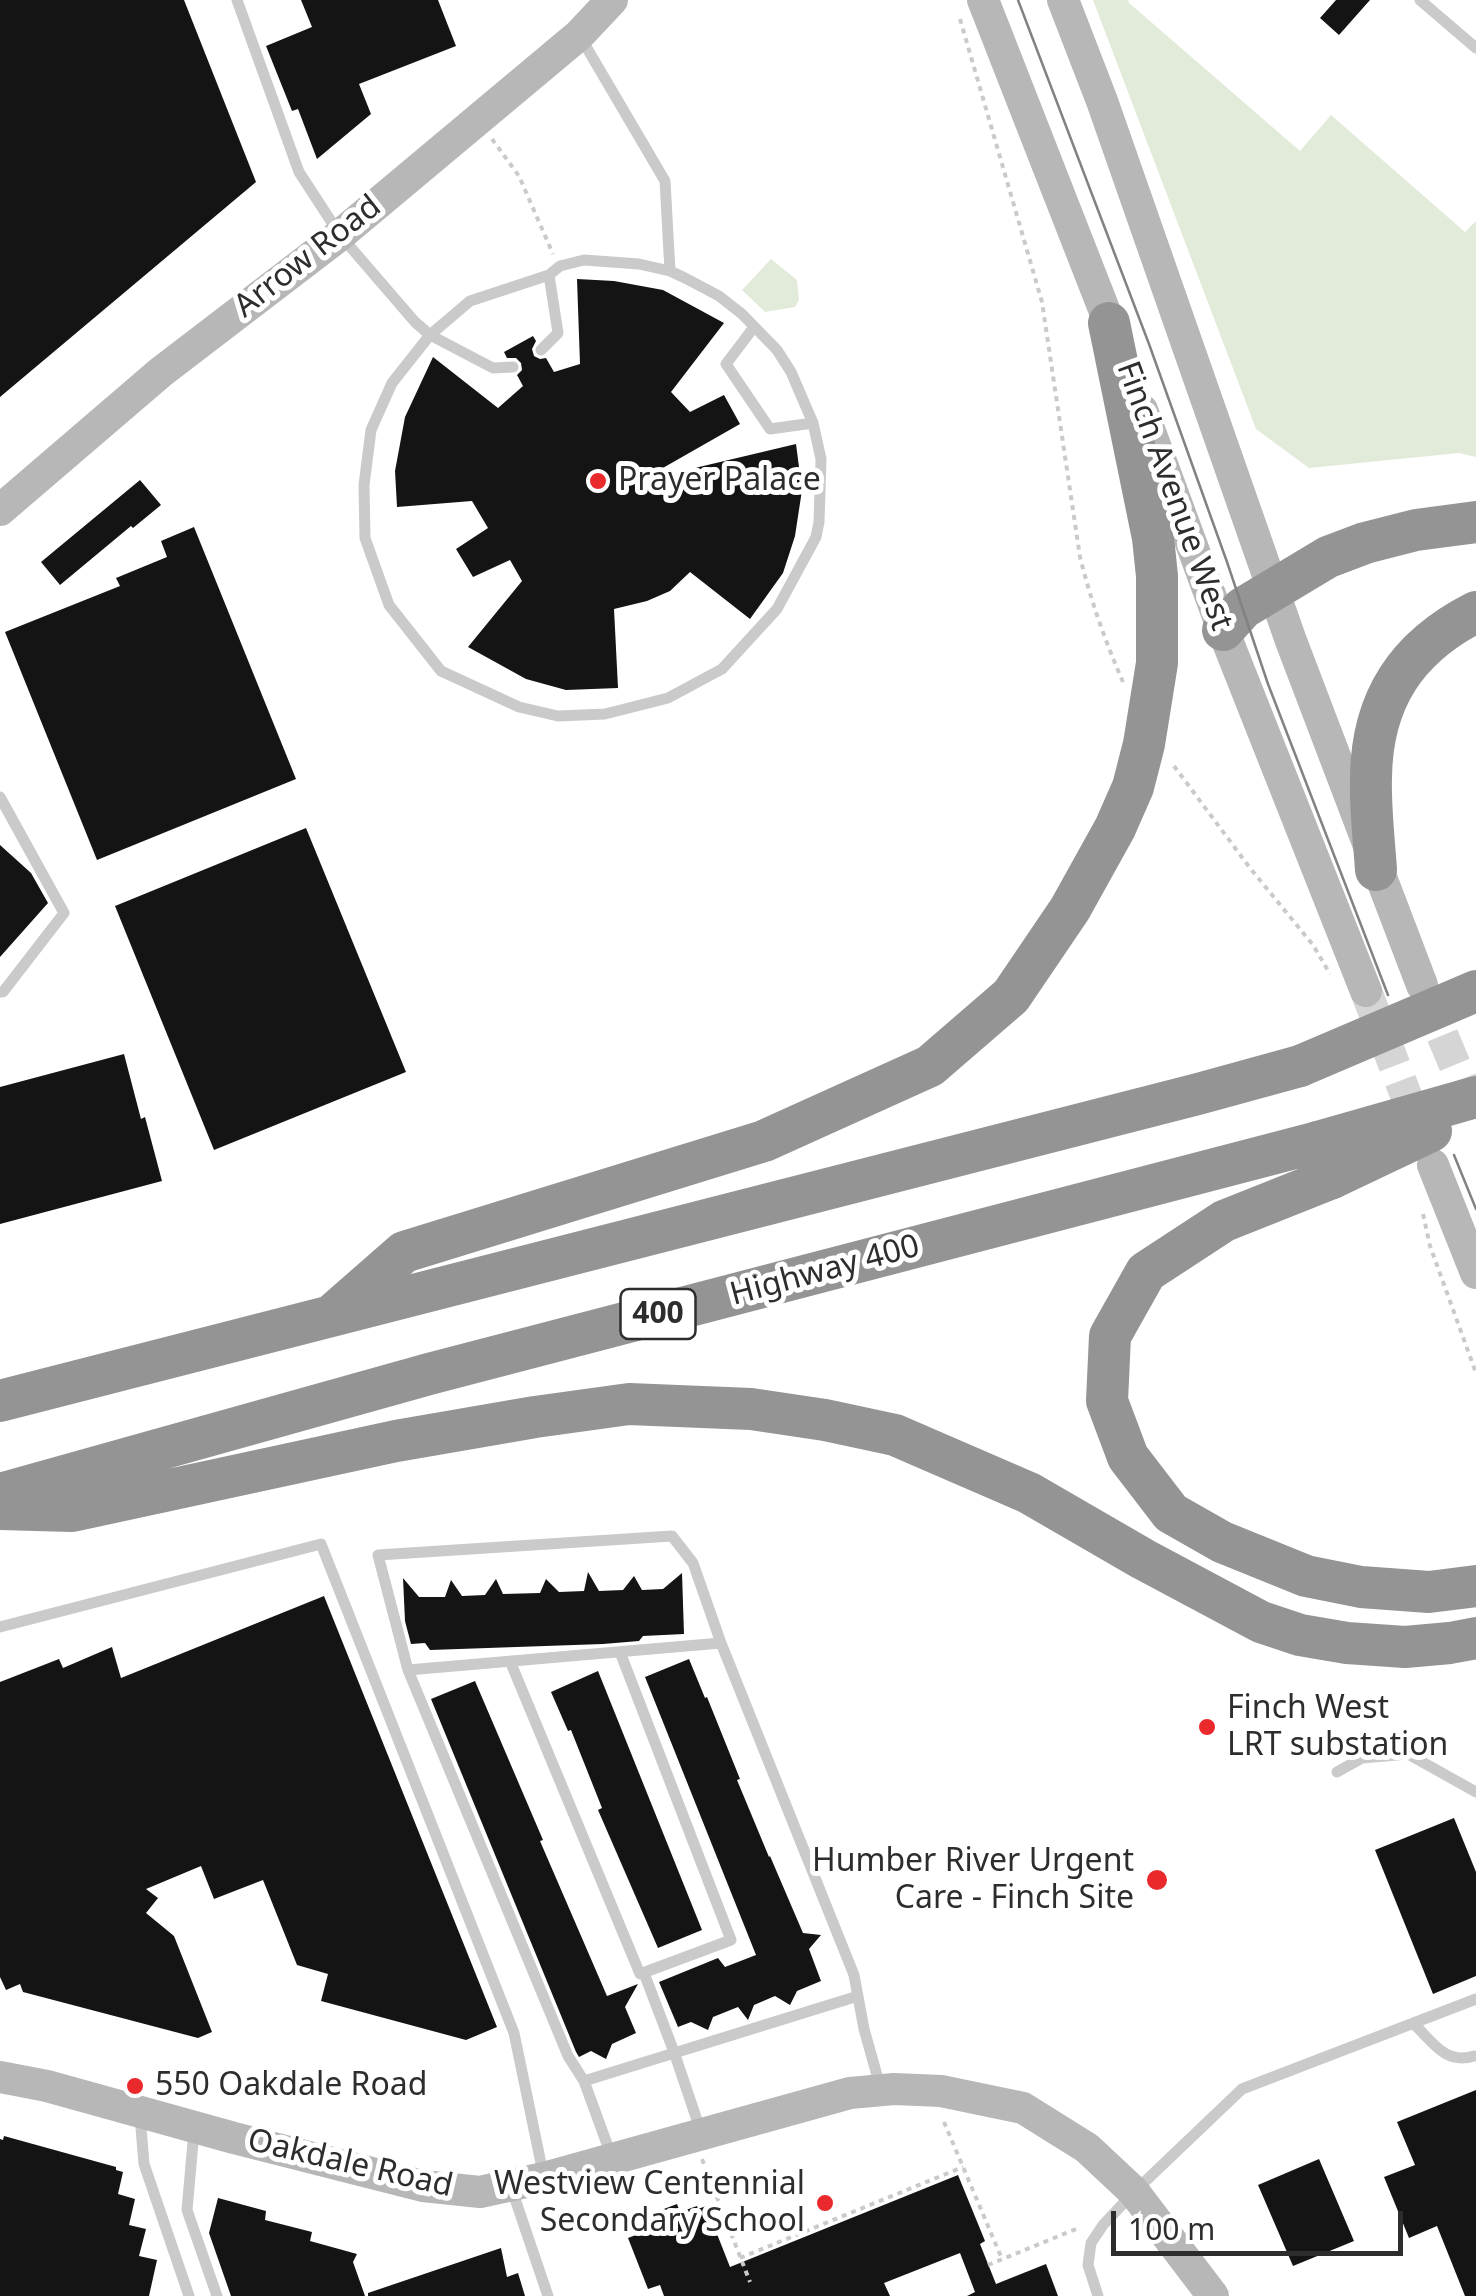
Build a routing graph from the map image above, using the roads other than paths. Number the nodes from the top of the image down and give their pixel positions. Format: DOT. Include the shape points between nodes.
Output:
graph roads {
  1 [pos="237,0"];
  2 [pos="612,0"];
  3 [pos="1063,0"];
  4 [pos="1420,0"];
  5 [pos="971,7"];
  6 [pos="579,34"];
  7 [pos="1476,48"];
  8 [pos="340,235"];
  9 [pos="670,271"];
  10 [pos="548,275"];
  11 [pos="1109,323"];
  12 [pos="754,327"];
  13 [pos="430,335"];
  14 [pos="542,350"];
  15 [pos="512,367"];
  16 [pos="813,423"];
  17 [pos="1,508"];
  18 [pos="1476,522"];
  19 [pos="1274,591"];
  20 [pos="1476,612"];
  21 [pos="1223,630"];
  22 [pos="0,797"];
  23 [pos="1376,870"];
  24 [pos="1422,986"];
  25 [pos="1476,990"];
  26 [pos="0,992"];
  27 [pos="1366,992"];
  28 [pos="1476,1021"];
  29 [pos="1300,1066"];
  30 [pos="1476,1097"];
  31 [pos="1476,1109"];
  32 [pos="1325,1160"];
  33 [pos="1433,1165"];
  34 [pos="1476,1273"];
  35 [pos="332,1314"];
  36 [pos="0,1401"];
  37 [pos="0,1494"];
  38 [pos="0,1509"];
  39 [pos="1476,1586"];
  40 [pos="0,1627"];
  41 [pos="1476,1638"];
  42 [pos="721,1643"];
  43 [pos="620,1652"];
  44 [pos="510,1661"];
  45 [pos="408,1670"];
  46 [pos="1337,1772"];
  47 [pos="1476,1792"];
  48 [pos="644,1973"];
  49 [pos="858,1996"];
  50 [pos="1476,1999"];
  51 [pos="1413,2023"];
  52 [pos="674,2052"];
  53 [pos="1474,2056"];
  54 [pos="0,2076"];
  55 [pos="584,2081"];
  56 [pos="882,2090"];
  57 [pos="140,2112"];
  58 [pos="194,2126"];
  59 [pos="701,2144"];
  60 [pos="613,2159"];
  61 [pos="544,2178"];
  62 [pos="511,2186"];
  63 [pos="1134,2192"];
  64 [pos="189,2296"];
  65 [pos="217,2296"];
  66 [pos="548,2296"];
  67 [pos="1098,2296"];
  68 [pos="1212,2296"];
  1 -- 8 [label="lane" via="299,172"];
  2 -- 6 [label="main road, Arrow Road"];
  3 -- 19 [label="main road, Finch Avenue West"];
  4 -- 7 [label="lane"];
  5 -- 11 [label="main road, Finch Avenue West"];
  6 -- 8 [label="main road, Arrow Road"];
  6 -- 9 [label="lane" via="665,181"];
  8 -- 13 [label="lane"];
  8 -- 17 [label="main road, Arrow Road" via="161,372"];
  9 -- 10 [label="lane" via="584,260"];
  9 -- 12 [label="lane" via="719,296"];
  10 -- 13 [label="lane" via="470,301"];
  10 -- 14 [label="lane" via="558,333"];
  11 -- 21 [label="main road, Finch Avenue West"];
  11 -- 35 [label="highway" via="1152,538 1157,663 1144,744 1116,828 1011,996 930,1066 764,1141 404,1252"];
  12 -- 16 [label="lane" via="791,372"];
  12 -- 16 [label="lane" via="726,364 770,430"];
  13 -- 15 [label="lane" via="493,368"];
  13 -- 16 [label="lane" via="392,383 372,430 365,538 389,605 441,671 519,707 558,716 604,714 668,698 722,669 777,609 819,522 821,458"];
  18 -- 19 [label="highway" via="1365,543"];
  19 -- 21 [label="highway"];
  19 -- 23 [label="main road, Finch Avenue West"];
  20 -- 23 [label="highway" via="1416,653 1382,712 1370,781"];
  21 -- 27 [label="main road, Finch Avenue West"];
  22 -- 26 [label="lane" via="64,912"];
  23 -- 24 [label="main road, Finch Avenue West"];
  25 -- 29 [label="highway, bridge"];
  28 -- 29 [label="highway, 400, bridge"];
  29 -- 35 [label="highway, 400"];
  30 -- 32 [label="highway, Highway 400 / 400, bridge"];
  31 -- 32 [label="highway, bridge"];
  32 -- 37 [label="highway, Highway 400 / 400" via="448,1369"];
  32 -- 39 [label="highway" via="1146,1272 1110,1336 1107,1401 1128,1457 1171,1513 1222,1542 1306,1576 1361,1587 1429,1592"];
  33 -- 34 [label="main road"];
  35 -- 36 [label="highway, 400"];
  38 -- 41 [label="highway" via="72,1511 535,1416 629,1404 752,1408 895,1435 1029,1494 1261,1622 1300,1635 1406,1647"];
  40 -- 61 [label="lane" via="321,1544 514,2033"];
  42 -- 43 [label="lane"];
  42 -- 45 [label="lane" via="693,1563 672,1536 378,1555"];
  42 -- 49 [label="lane"];
  43 -- 44 [label="lane"];
  43 -- 48 [label="lane" via="731,1940"];
  44 -- 45 [label="lane"];
  44 -- 48 [label="lane"];
  45 -- 55 [label="lane"];
  46 -- 47 [label="lane" via="1362,1758 1408,1754"];
  48 -- 52 [label="lane"];
  49 -- 52 [label="lane"];
  49 -- 56 [label="lane"];
  50 -- 51 [label="lane"];
  51 -- 53 [label="lane" via="1449,2058"];
  51 -- 63 [label="lane" via="1242,2090"];
  52 -- 55 [label="lane"];
  52 -- 59 [label="lane"];
  54 -- 57 [label="main road, Oakdale Road"];
  55 -- 60 [label="lane"];
  56 -- 59 [label="main road, Oakdale Road" via="850,2093"];
  56 -- 63 [label="main road, Oakdale Road" via="940,2091 1023,2108 1087,2148"];
  57 -- 58 [label="main road, Oakdale Road"];
  57 -- 64 [label="lane" via="144,2164"];
  58 -- 62 [label="main road, Oakdale Road" via="423,2186 480,2192"];
  58 -- 65 [label="lane" via="187,2210"];
  59 -- 60 [label="main road, Oakdale Road"];
  60 -- 61 [label="main road, Oakdale Road"];
  61 -- 62 [label="main road, Oakdale Road"];
  62 -- 66 [label="lane"];
  63 -- 67 [label="lane" via="1092,2243 1088,2265"];
  63 -- 68 [label="main road, Oakdale Road"];
}
